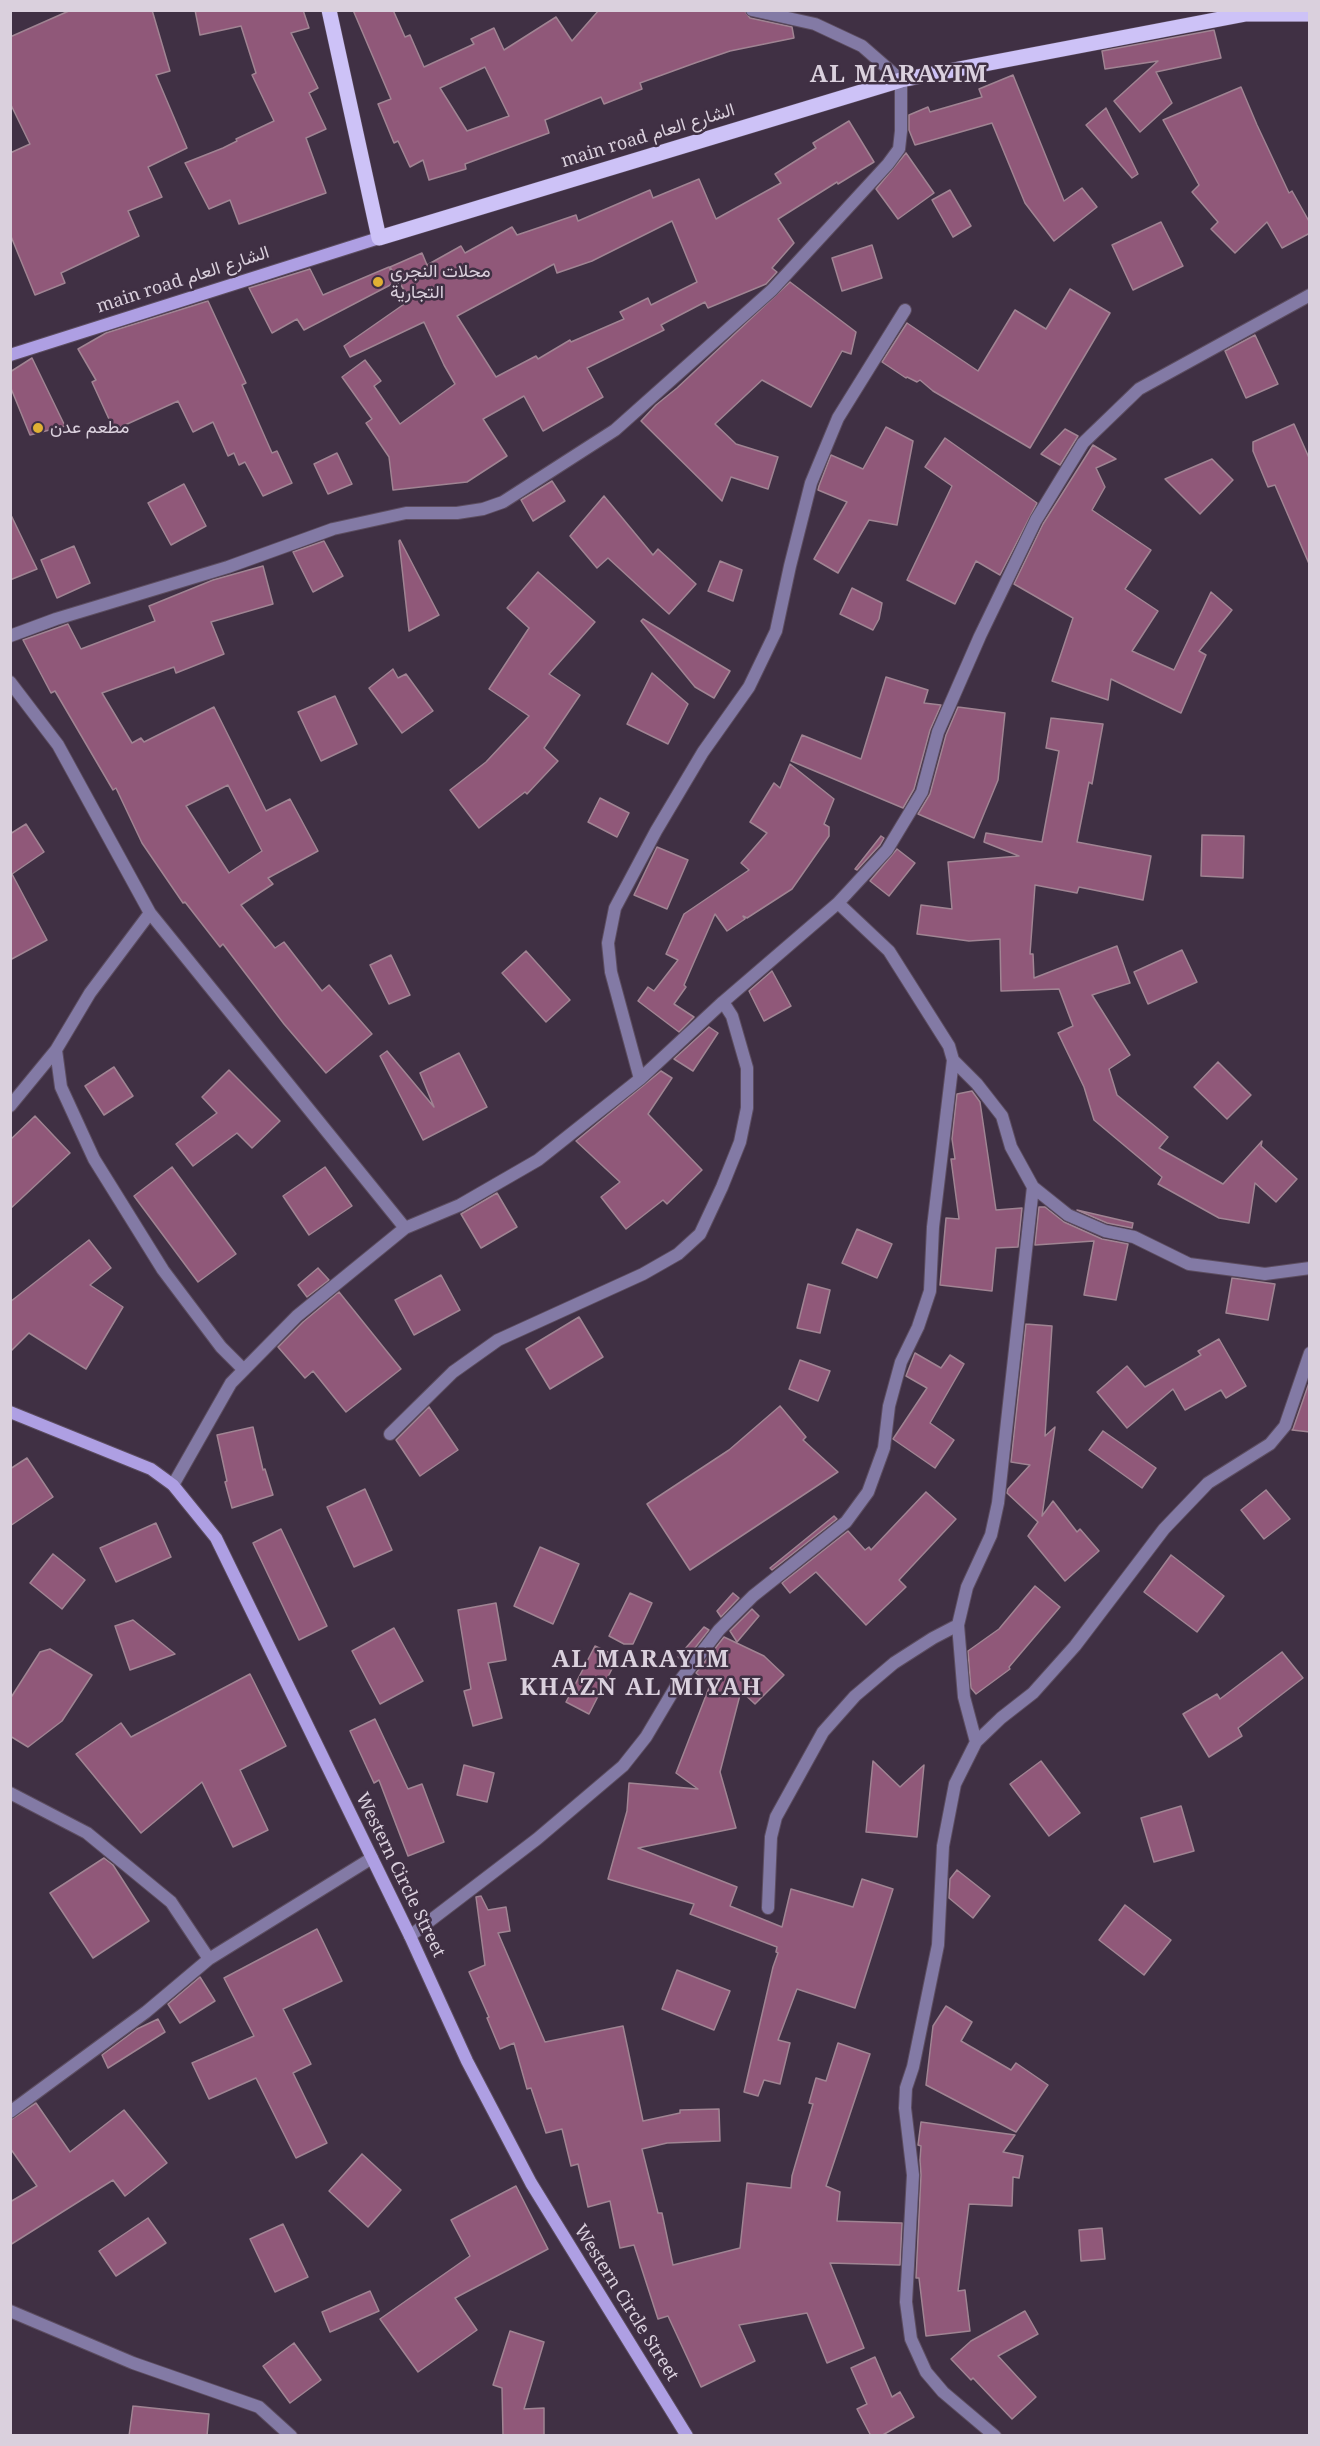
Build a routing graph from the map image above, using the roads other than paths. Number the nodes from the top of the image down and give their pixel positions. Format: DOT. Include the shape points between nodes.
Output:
graph roads {
  1 [pos="329,10"];
  2 [pos="752,10"];
  3 [pos="1246,12"];
  4 [pos="1310,14"];
  5 [pos="901,80"];
  6 [pos="379,238"];
  7 [pos="1310,295"];
  8 [pos="905,310"];
  9 [pos="10,355"];
  10 [pos="10,636"];
  11 [pos="10,682"];
  12 [pos="838,903"];
  13 [pos="150,913"];
  14 [pos="723,1002"];
  15 [pos="56,1050"];
  16 [pos="953,1060"];
  17 [pos="640,1079"];
  18 [pos="10,1106"];
  19 [pos="1033,1187"];
  20 [pos="405,1228"];
  21 [pos="1310,1268"];
  22 [pos="1310,1353"];
  23 [pos="244,1370"];
  24 [pos="10,1412"];
  25 [pos="390,1434"];
  26 [pos="173,1485"];
  27 [pos="958,1626"];
  28 [pos="976,1742"];
  29 [pos="10,1793"];
  30 [pos="372,1858"];
  31 [pos="768,1908"];
  32 [pos="410,1936"];
  33 [pos="209,1959"];
  34 [pos="10,2112"];
  35 [pos="10,2311"];
  36 [pos="291,2436"];
  37 [pos="687,2436"];
  38 [pos="995,2436"];
  1 -- 6 [label="main road"];
  2 -- 5 [label="street" via="814,24 862,46"];
  3 -- 4 [label="main road, main road الشارع العام"];
  3 -- 5 [label="main road, main road الشارع العام"];
  5 -- 6 [label="main road, main road الشارع العام"];
  5 -- 10 [label="street" via="898,149 772,290 615,430 503,502 457,513 406,513 342,526 228,567"];
  6 -- 9 [label="street, main road الشارع العام"];
  7 -- 12 [label="street" via="1139,389 1083,443 1036,520 980,636 938,732 922,792 886,850"];
  8 -- 17 [label="street" via="838,418 811,483 776,631 749,687 662,821 615,908 608,943 611,972"];
  11 -- 13 [label="street" via="58,745"];
  12 -- 14 [label="street"];
  12 -- 16 [label="street" via="889,951 949,1047"];
  13 -- 15 [label="street" via="90,993"];
  13 -- 20 [label="street"];
  14 -- 17 [label="street"];
  14 -- 25 [label="street" via="732,1016 747,1068 747,1108 740,1142 700,1234 678,1254 643,1274 498,1340 453,1372"];
  15 -- 18 [label="street"];
  15 -- 23 [label="street" via="61,1087 94,1159 163,1270 220,1347"];
  16 -- 19 [label="street" via="1002,1116 1011,1147"];
  16 -- 32 [label="street" via="933,1227 930,1291 901,1362 889,1406 884,1448 868,1492 846,1522 753,1596 719,1630 623,1766 537,1839"];
  17 -- 20 [label="street" via="538,1160 460,1205"];
  19 -- 21 [label="street" via="1068,1215 1105,1232 1134,1237 1189,1264 1265,1274"];
  19 -- 27 [label="street" via="998,1503 991,1535 967,1587"];
  20 -- 23 [label="street" via="297,1316"];
  22 -- 28 [label="street" via="1285,1426 1270,1444 1209,1483 1164,1529 1076,1646 1033,1693"];
  23 -- 26 [label="street" via="231,1383"];
  24 -- 26 [label="street, Western Circle Street" via="151,1469"];
  26 -- 30 [label="street, Western Circle Street" via="216,1538"];
  27 -- 28 [label="street" via="964,1697"];
  27 -- 31 [label="street" via="894,1663 855,1696 823,1732 776,1816 771,1837"];
  28 -- 38 [label="street" via="952,1794 942,1846 938,1944 906,2088 913,2175 906,2302 911,2339 926,2372 943,2392"];
  29 -- 33 [label="street" via="87,1833 171,1902"];
  30 -- 32 [label="street, Western Circle Street"];
  30 -- 33 [label="street"];
  32 -- 37 [label="street, Western Circle Street" via="467,2061 531,2183"];
  33 -- 34 [label="street" via="146,2012"];
  35 -- 36 [label="street" via="133,2363 260,2407"];
}
